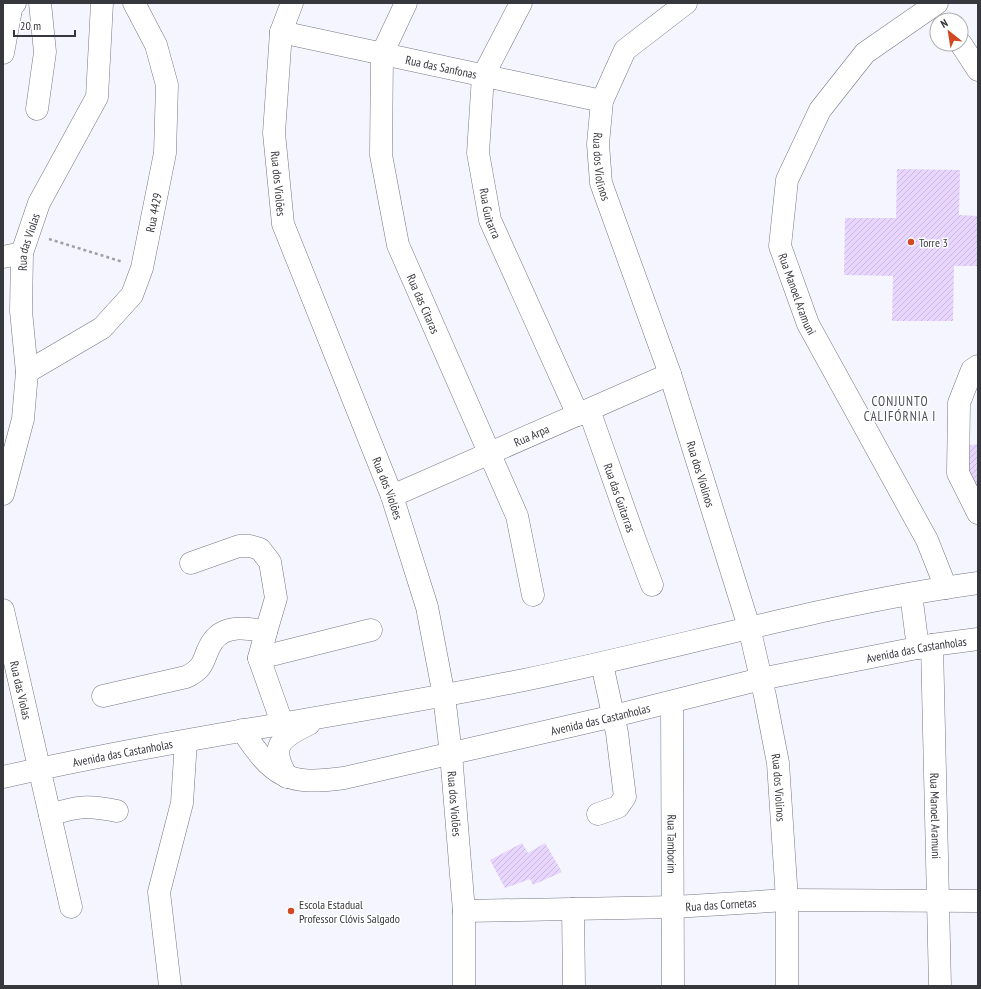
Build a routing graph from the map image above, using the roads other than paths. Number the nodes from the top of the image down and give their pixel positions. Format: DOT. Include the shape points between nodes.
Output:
graph roads {
  1 [pos="15,3"];
  2 [pos="40,3"];
  3 [pos="102,3"];
  4 [pos="134,3"];
  5 [pos="292,3"];
  6 [pos="406,3"];
  7 [pos="521,3"];
  8 [pos="686,3"];
  9 [pos="929,15"];
  10 [pos="281,32"];
  11 [pos="4,42"];
  12 [pos="966,52"];
  13 [pos="382,54"];
  14 [pos="978,70"];
  15 [pos="483,76"];
  16 [pos="602,101"];
  17 [pos="37,109"];
  18 [pos="13,255"];
  19 [pos="978,366"];
  20 [pos="28,372"];
  21 [pos="670,374"];
  22 [pos="584,412"];
  23 [pos="490,453"];
  24 [pos="3,494"];
  25 [pos="392,496"];
  26 [pos="978,513"];
  27 [pos="191,563"];
  28 [pos="978,583"];
  29 [pos="652,585"];
  30 [pos="946,588"];
  31 [pos="911,594"];
  32 [pos="533,595"];
  33 [pos="3,610"];
  34 [pos="749,628"];
  35 [pos="371,630"];
  36 [pos="266,632"];
  37 [pos="978,638"];
  38 [pos="925,647"];
  39 [pos="259,658"];
  40 [pos="602,664"];
  41 [pos="761,679"];
  42 [pos="103,696"];
  43 [pos="444,696"];
  44 [pos="672,702"];
  45 [pos="330,714"];
  46 [pos="614,716"];
  47 [pos="282,723"];
  48 [pos="242,730"];
  49 [pos="186,741"];
  50 [pos="452,754"];
  51 [pos="40,769"];
  52 [pos="3,777"];
  53 [pos="287,777"];
  54 [pos="117,810"];
  55 [pos="598,814"];
  56 [pos="50,815"];
  57 [pos="787,900"];
  58 [pos="978,901"];
  59 [pos="939,902"];
  60 [pos="674,907"];
  61 [pos="71,908"];
  62 [pos="573,909"];
  63 [pos="464,911"];
  64 [pos="170,986"];
  65 [pos="464,986"];
  66 [pos="574,986"];
  67 [pos="673,986"];
  68 [pos="787,986"];
  69 [pos="940,986"];
  1 -- 11 [label="street" via="12,4"];
  2 -- 17 [label="street" via="45,52"];
  3 -- 18 [label="street, Rua das Violas" via="98,97 39,203 30,233"];
  4 -- 20 [label="street, Rua 4429" via="156,45 167,85 165,153 142,268 132,295 102,328"];
  5 -- 10 [label="street, Rua dos Violões"];
  6 -- 13 [label="street, Rua das Citaras"];
  7 -- 15 [label="street, Rua Guitarra"];
  8 -- 16 [label="street, Rua dos Violinos" via="625,50"];
  9 -- 30 [label="street, Rua Manoel Aramuni" via="865,53 820,110 787,180 780,246 808,324 927,540"];
  10 -- 13 [label="street, Rua das Sanfonas"];
  10 -- 25 [label="street, Rua dos Violões" via="274,133 283,224"];
  12 -- 14 [label="street"];
  13 -- 15 [label="street, Rua das Sanfonas"];
  13 -- 23 [label="street, Rua das Citaras" via="381,155 398,245"];
  15 -- 16 [label="street, Rua das Sanfonas"];
  15 -- 22 [label="street, Rua Guitarra" via="478,153 490,220"];
  16 -- 21 [label="street, Rua dos Violinos" via="598,144 601,183"];
  18 -- 20 [label="street, Rua das Violas"];
  19 -- 26 [label="street" via="972,370 959,403 958,473"];
  20 -- 24 [label="street, Rua das Violas" via="23,419"];
  21 -- 22 [label="street, Rua Arpa"];
  21 -- 34 [label="street, Rua dos Violinos"];
  22 -- 23 [label="street, Rua Arpa"];
  22 -- 29 [label="street, Rua das Guitarras"];
  23 -- 25 [label="street, Rua Arpa"];
  23 -- 32 [label="street, Rua das Citaras" via="518,516"];
  25 -- 43 [label="street, Rua dos Violões" via="427,607"];
  27 -- 36 [label="street" via="239,546 260,549 270,562 276,598"];
  28 -- 30 [label="street, Avenida das Castanholas"];
  30 -- 31 [label="street, Avenida das Castanholas"];
  31 -- 34 [label="street, Avenida das Castanholas"];
  31 -- 38 [label="street, Rua Manoel Aramuni"];
  33 -- 51 [label="street, Rua das Violas"];
  34 -- 40 [label="street, Avenida das Castanholas"];
  34 -- 41 [label="street, Rua dos Violinos"];
  35 -- 39 [label="street"];
  36 -- 39 [label="street"];
  36 -- 42 [label="street" via="236,628 213,640 202,666 196,673"];
  37 -- 38 [label="street, Avenida das Castanholas"];
  38 -- 41 [label="street, Avenida das Castanholas"];
  38 -- 59 [label="street, Rua Manoel Aramuni"];
  39 -- 47 [label="street"];
  40 -- 43 [label="street, Avenida das Castanholas"];
  40 -- 46 [label="street"];
  41 -- 44 [label="street, Avenida das Castanholas"];
  41 -- 57 [label="street, Rua dos Violinos" via="778,763"];
  43 -- 45 [label="street, Avenida das Castanholas"];
  43 -- 50 [label="street, Rua dos Violões"];
  44 -- 46 [label="street, Avenida das Castanholas"];
  44 -- 60 [label="street, Rua Tamborim"];
  45 -- 47 [label="street, Avenida das Castanholas"];
  45 -- 53 [label="street" via="284,738 278,759"];
  46 -- 50 [label="street, Avenida das Castanholas"];
  46 -- 55 [label="street" via="625,797 618,807"];
  47 -- 48 [label="street, Avenida das Castanholas"];
  48 -- 49 [label="street, Avenida das Castanholas"];
  48 -- 53 [label="street, Avenida das Castanholas" via="273,769"];
  49 -- 51 [label="street, Avenida das Castanholas"];
  49 -- 64 [label="street" via="182,803 158,892"];
  50 -- 53 [label="street, Avenida das Castanholas" via="337,779 322,781"];
  50 -- 63 [label="street, Rua dos Violões"];
  51 -- 52 [label="street, Avenida das Castanholas"];
  51 -- 56 [label="street, Rua das Violas"];
  54 -- 56 [label="street" via="92,806 74,807"];
  56 -- 61 [label="street, Rua das Violas"];
  57 -- 59 [label="street, Rua das Cornetas"];
  57 -- 60 [label="street, Rua das Cornetas"];
  57 -- 68 [label="street, Rua dos Violinos"];
  58 -- 59 [label="street, Rua das Cornetas"];
  59 -- 69 [label="street, Rua Manoel Aramuni"];
  60 -- 62 [label="street, Rua das Cornetas"];
  60 -- 67 [label="street, Rua Tamborim"];
  62 -- 63 [label="street, Rua das Cornetas"];
  62 -- 66 [label="street"];
  63 -- 65 [label="street, Rua dos Violões"];
}
